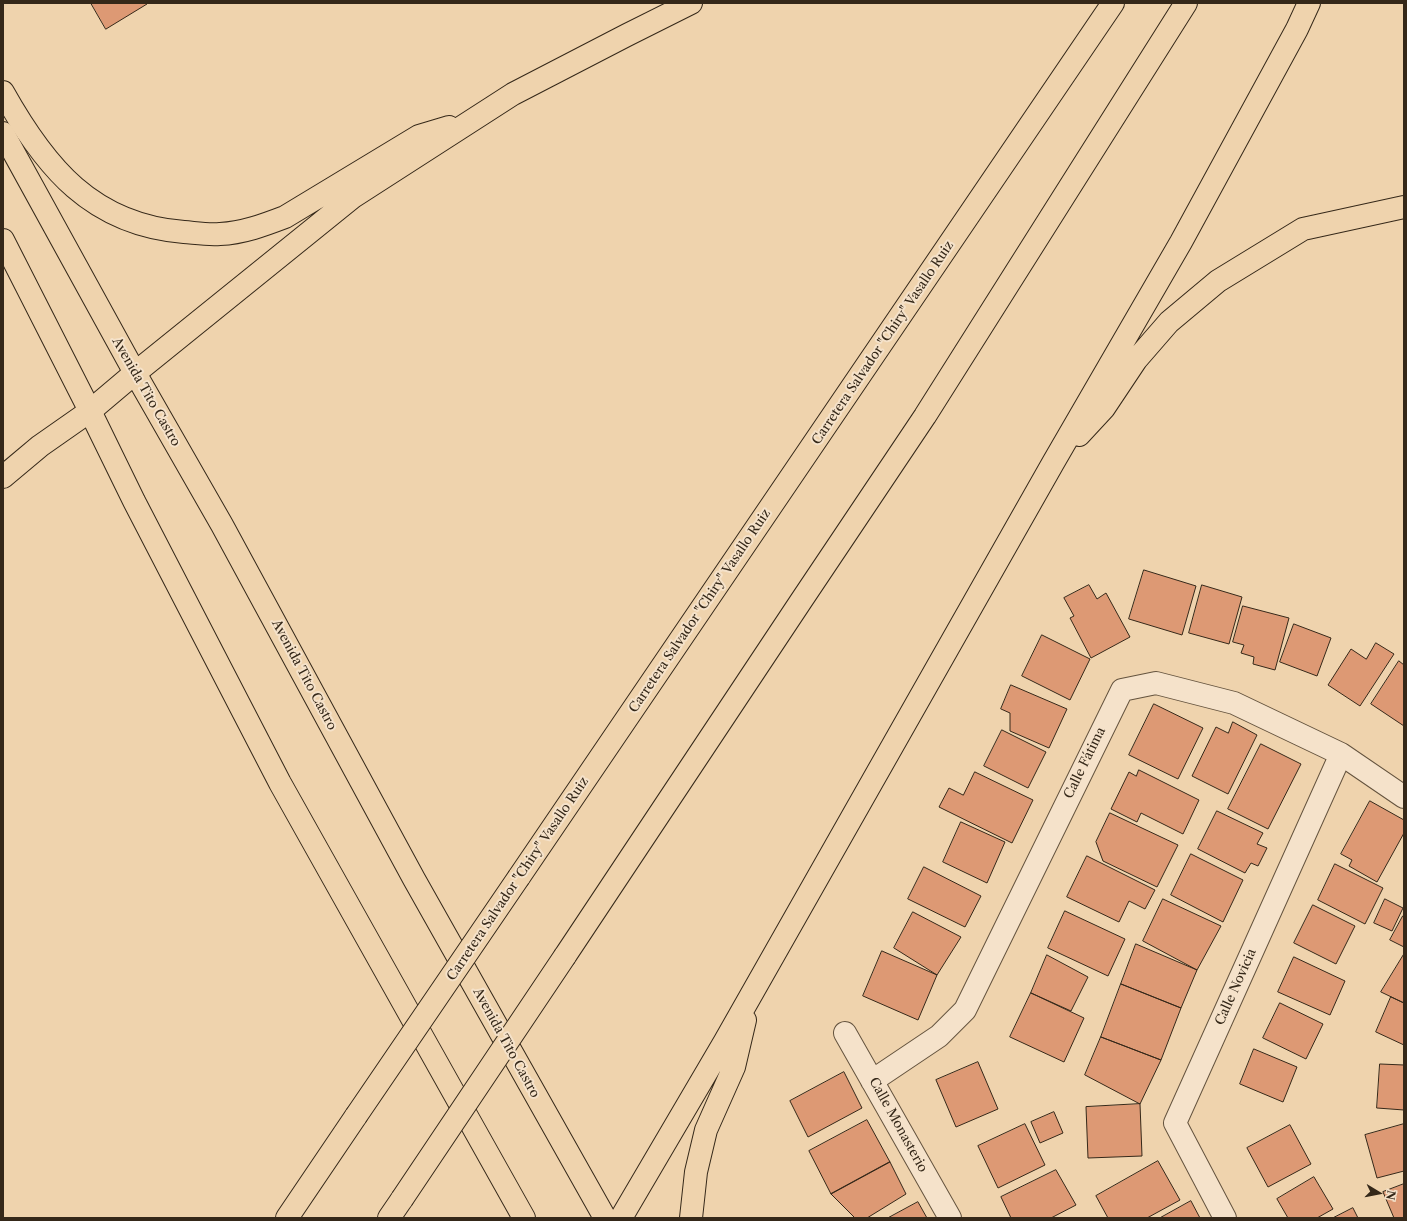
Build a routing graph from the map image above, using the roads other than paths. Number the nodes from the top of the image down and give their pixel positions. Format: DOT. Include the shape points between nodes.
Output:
graph roads {
  1 [pos="691,3"];
  2 [pos="1113,3"];
  3 [pos="1186,3"];
  4 [pos="1309,3"];
  5 [pos="3,92"];
  6 [pos="471,121"];
  7 [pos="3,133"];
  8 [pos="1404,207"];
  9 [pos="3,240"];
  10 [pos="134,373"];
  11 [pos="90,411"];
  12 [pos="1053,463"];
  13 [pos="3,476"];
  14 [pos="1341,754"];
  15 [pos="1404,797"];
  16 [pos="750,997"];
  17 [pos="845,1033"];
  18 [pos="872,1081"];
  19 [pos="287,1218"];
  20 [pos="389,1218"];
  21 [pos="524,1218"];
  22 [pos="605,1218"];
  23 [pos="621,1218"];
  24 [pos="691,1218"];
  25 [pos="950,1218"];
  26 [pos="1225,1218"];
  1 -- 6 [label="main road" via="514,94"];
  2 -- 19 [label="main road, Carretera Salvador \"Chiry\" Vasallo Ruiz, bridge"];
  3 -- 20 [label="main road, bridge" via="925,416"];
  4 -- 12 [label="main road" via="1227,160"];
  5 -- 6 [label="main road" via="26,131 51,163 64,178 97,205 134,223 196,234 240,232 285,217 419,136"];
  6 -- 10 [label="main road" via="354,198"];
  7 -- 10 [label="main road, Avenida Tito Castro"];
  8 -- 12 [label="main road" via="1303,229 1218,281 1169,322 1136,360 1104,408"];
  9 -- 11 [label="main road"];
  10 -- 11 [label="main road"];
  10 -- 22 [label="main road, Avenida Tito Castro" via="222,525 414,879"];
  11 -- 13 [label="main road"];
  11 -- 21 [label="main road" via="280,783"];
  12 -- 16 [label="main road"];
  14 -- 15 [label="street, Calle Fátima"];
  14 -- 18 [label="street, Calle Fátima" via="1234,703 1156,683 1122,690 965,1010 939,1036"];
  14 -- 26 [label="street, Calle Novicia" via="1175,1123"];
  16 -- 23 [label="main road"];
  16 -- 24 [label="main road" via="734,1067 706,1130 696,1172"];
  17 -- 18 [label="street, Calle Monasterio"];
  18 -- 25 [label="street, Calle Monasterio"];
}
